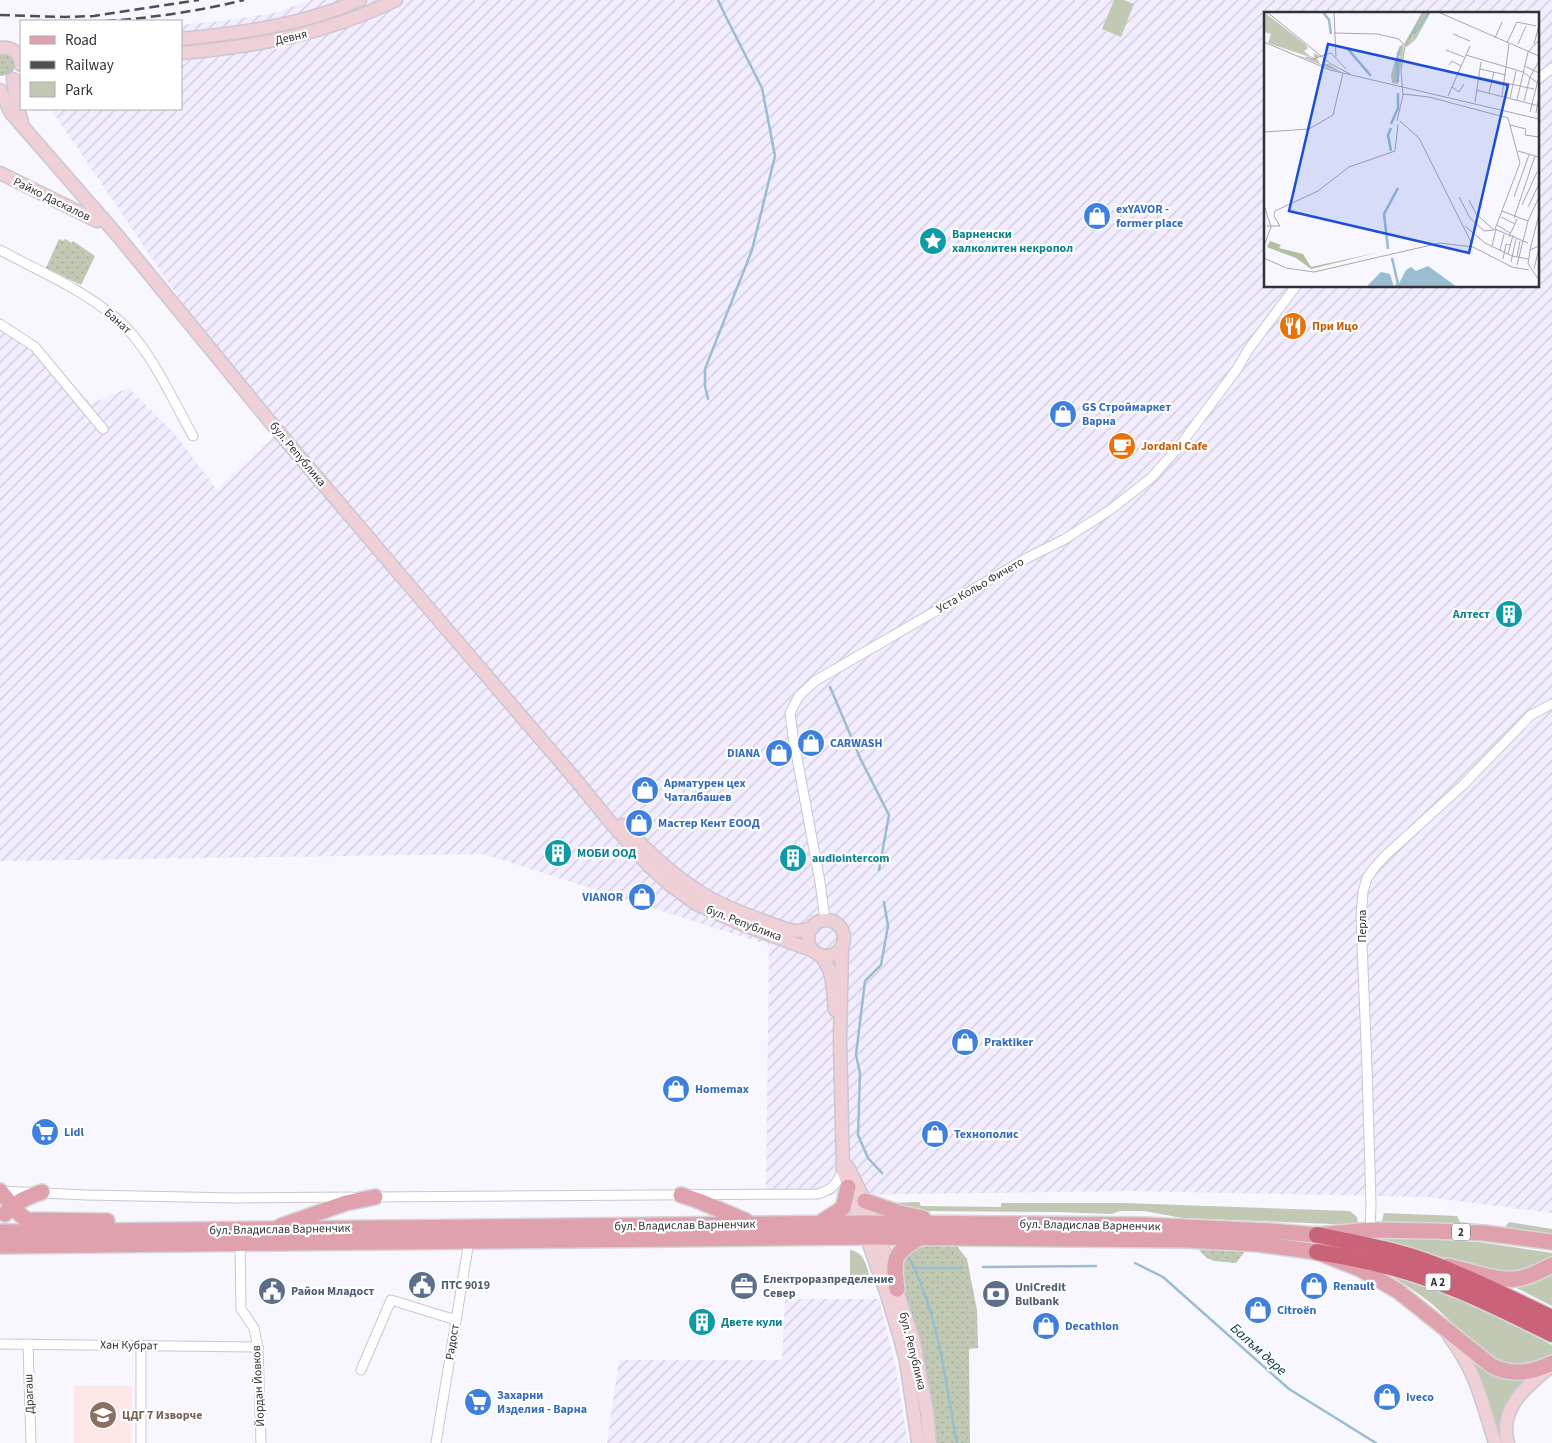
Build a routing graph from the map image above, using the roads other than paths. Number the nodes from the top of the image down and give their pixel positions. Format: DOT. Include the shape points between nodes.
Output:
graph roads {
  1 [pos="360,0"];
  2 [pos="396,0"];
  3 [pos="182,39"];
  4 [pos="0,48"];
  5 [pos="182,53"];
  6 [pos="17,68"];
  7 [pos="1552,68"];
  8 [pos="1540,77"];
  9 [pos="0,90"];
  10 [pos="22,125"];
  11 [pos="0,173"];
  12 [pos="103,218"];
  13 [pos="0,250"];
  14 [pos="1294,288"];
  15 [pos="0,324"];
  16 [pos="103,429"];
  17 [pos="193,436"];
  18 [pos="1552,704"];
  19 [pos="576,780"];
  20 [pos="825,920"];
  21 [pos="812,928"];
  22 [pos="842,946"];
  23 [pos="816,952"];
  24 [pos="840,1039"];
  25 [pos="842,1150"];
  26 [pos="843,1170"];
  27 [pos="848,1187"];
  28 [pos="0,1191"];
  29 [pos="42,1192"];
  30 [pos="682,1195"];
  31 [pos="376,1197"];
  32 [pos="865,1201"];
  33 [pos="4,1209"];
  34 [pos="752,1224"];
  35 [pos="819,1224"];
  36 [pos="957,1224"];
  37 [pos="272,1229"];
  38 [pos="149,1230"];
  39 [pos="870,1230"];
  40 [pos="1370,1230"];
  41 [pos="0,1232"];
  42 [pos="1317,1235"];
  43 [pos="920,1239"];
  44 [pos="469,1241"];
  45 [pos="1552,1242"];
  46 [pos="240,1243"];
  47 [pos="0,1246"];
  48 [pos="1317,1252"];
  49 [pos="1432,1264"];
  50 [pos="1552,1265"];
  51 [pos="897,1289"];
  52 [pos="1552,1318"];
  53 [pos="1435,1319"];
  54 [pos="456,1320"];
  55 [pos="1552,1334"];
  56 [pos="0,1344"];
  57 [pos="28,1344"];
  58 [pos="140,1346"];
  59 [pos="258,1347"];
  60 [pos="1552,1364"];
  61 [pos="361,1370"];
  62 [pos="31,1443"];
  63 [pos="141,1443"];
  64 [pos="261,1443"];
  65 [pos="436,1443"];
  66 [pos="918,1443"];
  67 [pos="930,1443"];
  68 [pos="1495,1443"];
  69 [pos="1508,1443"];
  1 -- 3 [label="street, Девня" via="289,24"];
  2 -- 5 [label="street, Девня" via="357,18 308,33 254,45"];
  4 -- 6 [label="street" via="7,47"];
  6 -- 10 [label="street, бул. Република" via="16,100"];
  7 -- 8 [label="street"];
  9 -- 10 [label="street, бул. Република" via="8,108"];
  10 -- 12 [label="street, бул. Република"];
  11 -- 12 [label="street, Райко Даскалов" via="97,221"];
  12 -- 19 [label="street, бул. Република" via="412,590"];
  13 -- 17 [label="street, Банат" via="63,283 116,318 147,355"];
  14 -- 20 [label="street, Уста Кольо Фичето" via="1178,448 1132,494 1064,539 815,681 799,696 790,713 792,736"];
  15 -- 16 [label="street" via="35,347"];
  18 -- 40 [label="street, Перла" via="1531,715 1463,785 1386,855 1367,878 1361,918"];
  19 -- 21 [label="street, бул. Република" via="673,873 695,889 789,930"];
  19 -- 23 [label="street, бул. Република" via="637,852 686,897 727,918"];
  20 -- 21 [label="street, бул. Република"];
  20 -- 22 [label="street, бул. Република" via="835,922 843,930"];
  21 -- 23 [label="street, бул. Република" via="809,942"];
  22 -- 23 [label="street" via="832,955"];
  22 -- 24 [label="street, бул. Република"];
  23 -- 24 [label="street, бул. Република" via="830,969"];
  24 -- 25 [label="street, бул. Република"];
  25 -- 26 [label="street, бул. Република"];
  25 -- 32 [label="street, бул. Република"];
  26 -- 27 [label="street, бул. Република"];
  26 -- 30 [label="street" via="835,1186 816,1194"];
  27 -- 35 [label="main road" via="843,1208"];
  27 -- 39 [label="street, бул. Република"];
  28 -- 29 [label="street"];
  28 -- 33 [label="main road"];
  29 -- 31 [label="street" via="236,1198"];
  29 -- 33 [label="main road"];
  30 -- 31 [label="street"];
  30 -- 34 [label="main road"];
  31 -- 37 [label="main road" via="346,1203"];
  32 -- 36 [label="main road" via="900,1213"];
  32 -- 39 [label="street, бул. Република"];
  33 -- 38 [label="main road" via="26,1220 129,1221"];
  34 -- 35 [label="main road, бул. Владислав Варненчик"];
  34 -- 37 [label="main road, бул. Владислав Варненчик"];
  35 -- 39 [label="main road, бул. Владислав Варненчик"];
  36 -- 39 [label="main road, бул. Владислав Варненчик"];
  36 -- 42 [label="main road, бул. Владислав Варненчик" via="1142,1225"];
  37 -- 38 [label="main road, бул. Владислав Варненчик"];
  38 -- 41 [label="main road, бул. Владислав Варненчик"];
  39 -- 43 [label="main road, бул. Владислав Варненчик"];
  39 -- 44 [label="main road, бул. Владислав Варненчик"];
  39 -- 51 [label="street, бул. Република"];
  39 -- 66 [label="street, бул. Република" via="904,1354"];
  40 -- 42 [label="main road, бул. Владислав Варненчик / 2"];
  40 -- 45 [label="main road, 2" via="1484,1232"];
  42 -- 49 [label="highway, A 2" via="1372,1246"];
  43 -- 48 [label="main road, бул. Владислав Варненчик" via="1185,1240 1258,1244"];
  43 -- 51 [label="main road" via="902,1248 896,1258"];
  44 -- 46 [label="main road, бул. Владислав Варненчик"];
  44 -- 54 [label="street, Радост"];
  46 -- 47 [label="main road, бул. Владислав Варненчик"];
  46 -- 59 [label="street, Йордан Йовков" via="241,1309 254,1328"];
  48 -- 53 [label="main road, бул. Владислав Варненчик" via="1360,1268"];
  48 -- 55 [label="highway, A 2" via="1358,1259 1432,1280"];
  49 -- 50 [label="main road" via="1506,1279 1521,1278"];
  49 -- 52 [label="highway, A 2"];
  51 -- 67 [label="street, бул. Република" via="918,1360"];
  53 -- 60 [label="main road, бул. Владислав Варненчик" via="1502,1371 1529,1372"];
  53 -- 68 [label="street" via="1472,1371"];
  54 -- 61 [label="street" via="391,1300"];
  54 -- 65 [label="street, Радост"];
  56 -- 57 [label="street, Хан Кубрат"];
  57 -- 58 [label="street, Хан Кубрат"];
  57 -- 62 [label="street, Драгаш"];
  58 -- 59 [label="street, Хан Кубрат"];
  58 -- 63 [label="street"];
  59 -- 64 [label="street, Йордан Йовков"];
  60 -- 69 [label="street" via="1514,1400 1505,1424"];
}
